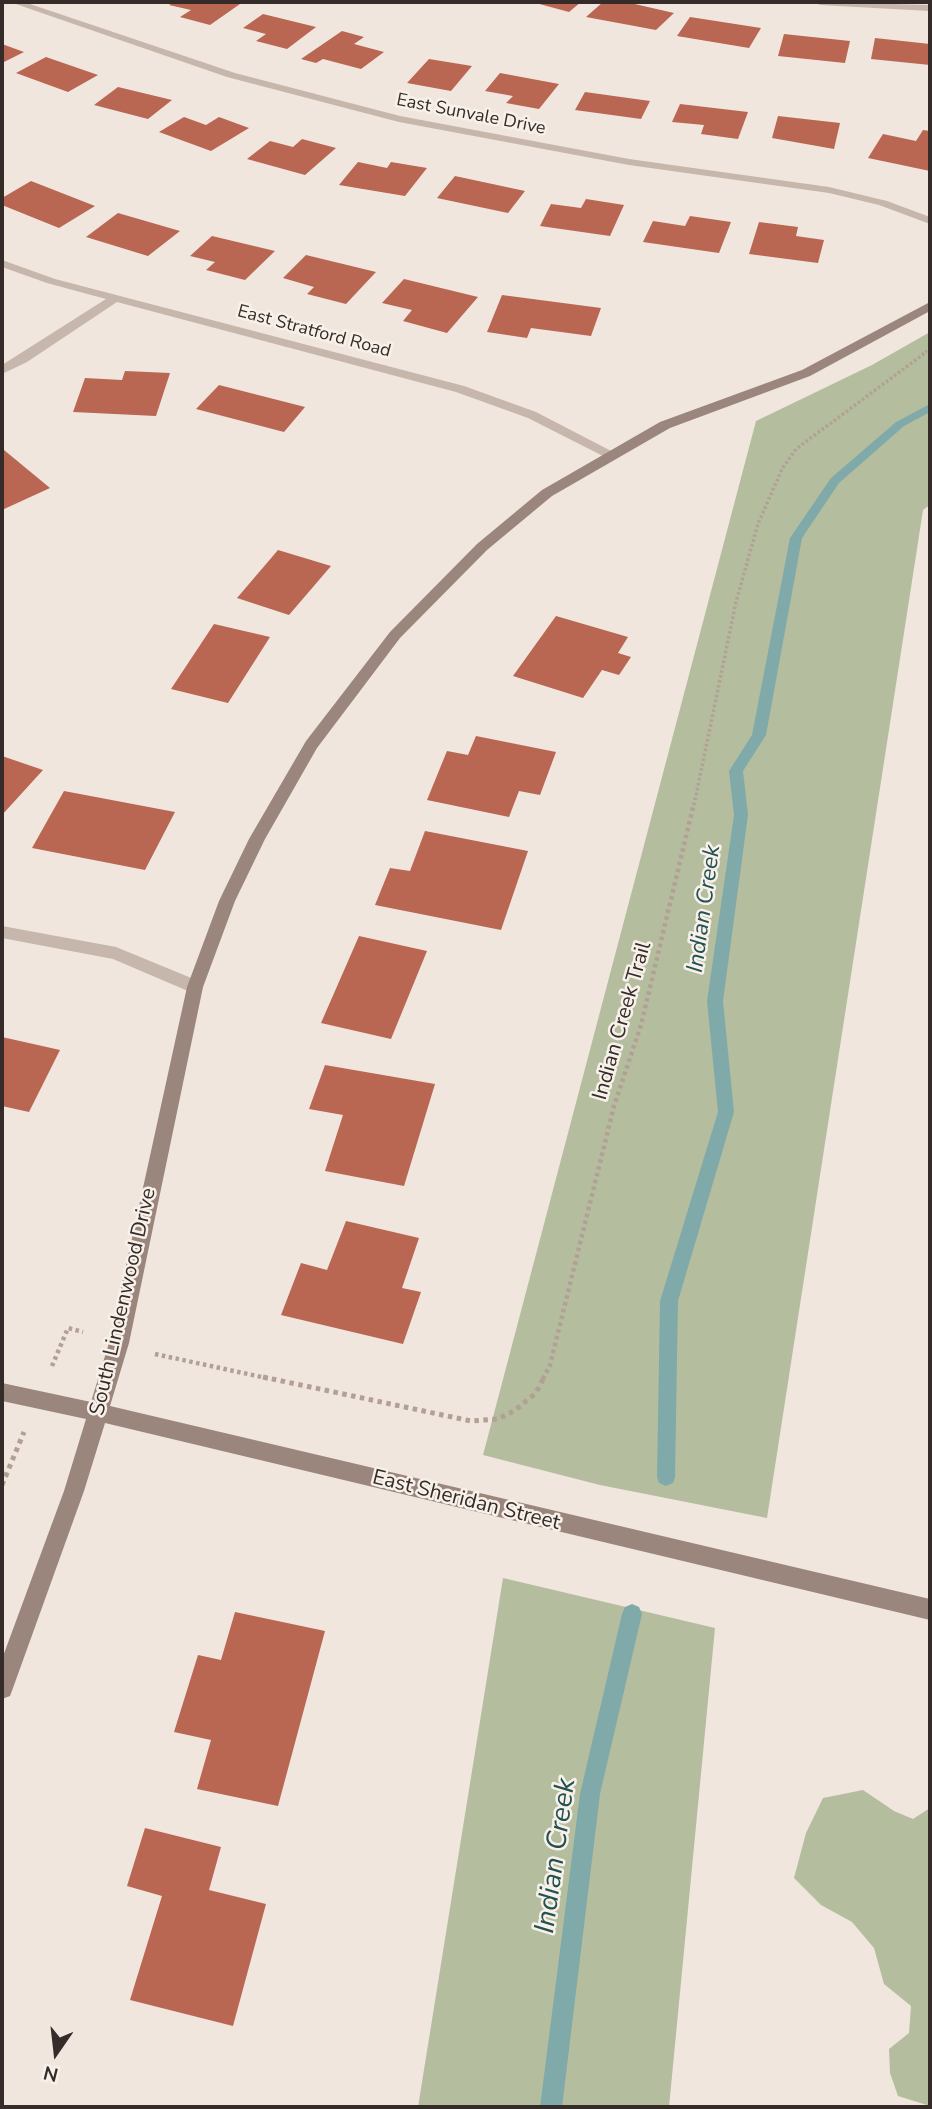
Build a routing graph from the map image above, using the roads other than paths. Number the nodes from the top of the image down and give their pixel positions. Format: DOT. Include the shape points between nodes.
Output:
graph roads {
  1 [pos="15,2"];
  2 [pos="820,2"];
  3 [pos="930,8"];
  4 [pos="930,221"];
  5 [pos="2,263"];
  6 [pos="114,299"];
  7 [pos="930,306"];
  8 [pos="2,370"];
  9 [pos="610,454"];
  10 [pos="2,932"];
  11 [pos="195,987"];
  12 [pos="2,1392"];
  13 [pos="100,1413"];
  14 [pos="930,1610"];
  15 [pos="2,1688"];
  1 -- 4 [label="street, East Sunvale Drive" via="231,75 399,120 629,162 829,190"];
  2 -- 3 [label="street"];
  5 -- 6 [label="street, East Stratford Road"];
  6 -- 8 [label="street"];
  6 -- 9 [label="street, East Stratford Road" via="460,389 532,415"];
  7 -- 9 [label="street, South Lindenwood Drive" via="806,373 665,425"];
  9 -- 11 [label="street, South Lindenwood Drive" via="547,493 482,547 396,635 311,745 263,828 227,901"];
  10 -- 11 [label="street" via="116,953"];
  11 -- 13 [label="street, South Lindenwood Drive"];
  12 -- 13 [label="street, East Sheridan Street"];
  13 -- 14 [label="street, East Sheridan Street"];
  13 -- 15 [label="street, South Lindenwood Drive"];
}
